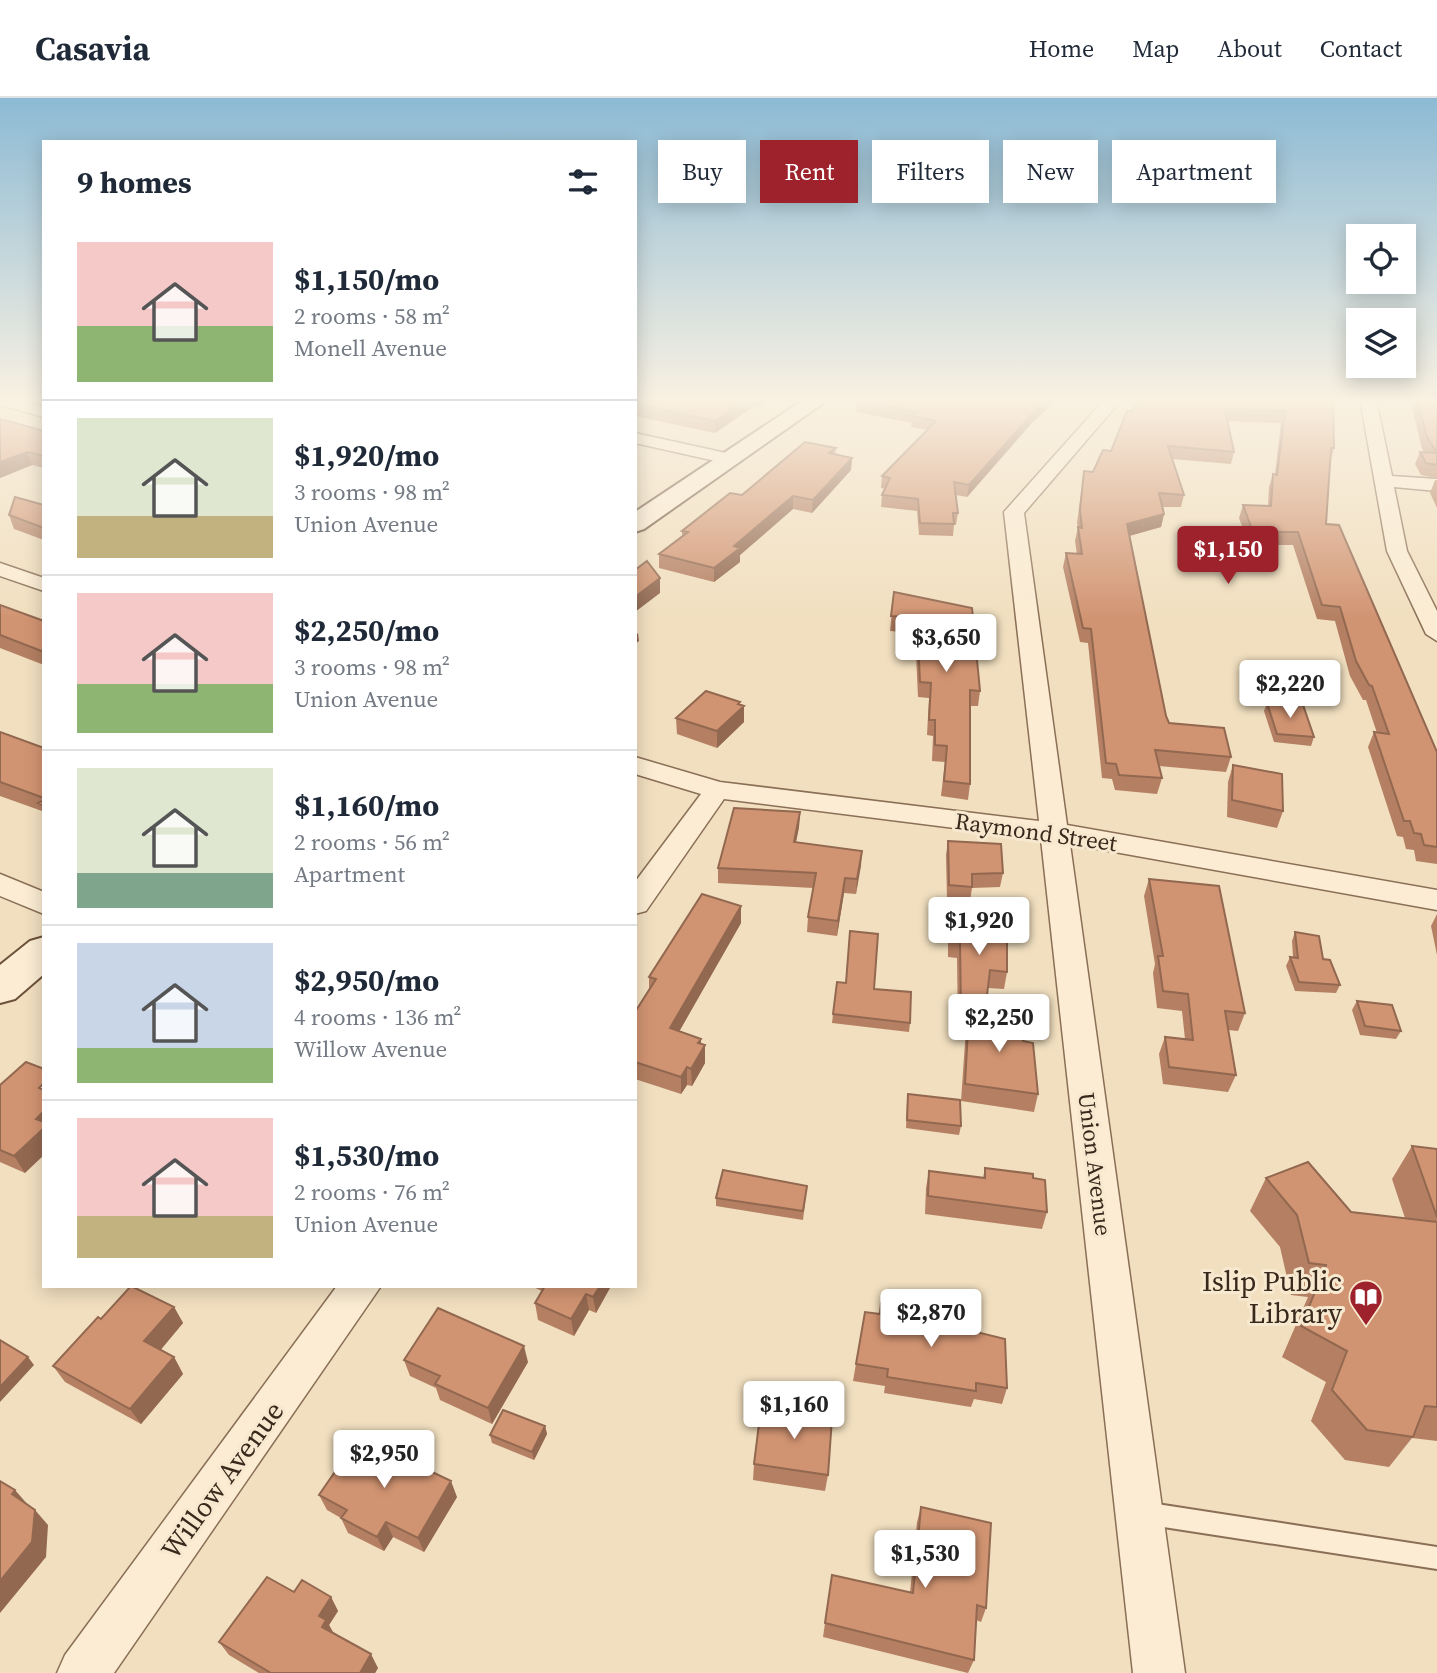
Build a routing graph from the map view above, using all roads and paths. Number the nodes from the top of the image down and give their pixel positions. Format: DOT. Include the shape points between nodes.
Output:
graph roads {
  1 [pos="709,472"];
  2 [pos="1049,472"];
  3 [pos="1382,472"];
  4 [pos="1384,481"];
  5 [pos="1437,485"];
  6 [pos="637,523"];
  7 [pos="0,569"];
  8 [pos="42,584"];
  9 [pos="1437,634"];
  10 [pos="637,766"];
  11 [pos="718,790"];
  12 [pos="1054,832"];
  13 [pos="0,884"];
  14 [pos="1437,900"];
  15 [pos="637,901"];
  16 [pos="42,903"];
  17 [pos="42,953"];
  18 [pos="0,988"];
  19 [pos="360,1288"];
  20 [pos="1139,1512"];
  21 [pos="1437,1558"];
  22 [pos="83,1673"];
  23 [pos="1159,1673"];
  1 -- 6 [label="street"];
  2 -- 12 [label="street, Union Avenue" via="1014,512"];
  3 -- 4 [label="street"];
  4 -- 5 [label="street"];
  4 -- 9 [label="street" via="1397,551"];
  7 -- 8 [label="street"];
  10 -- 11 [label="street, Raymond Street"];
  11 -- 12 [label="street, Raymond Street"];
  11 -- 15 [label="street"];
  12 -- 14 [label="street, Raymond Street"];
  12 -- 20 [label="street, Union Avenue"];
  13 -- 16 [label="street"];
  17 -- 18 [label="street"];
  19 -- 22 [label="street, Willow Avenue"];
  20 -- 21 [label="lane"];
  20 -- 23 [label="street, Union Avenue"];
}
